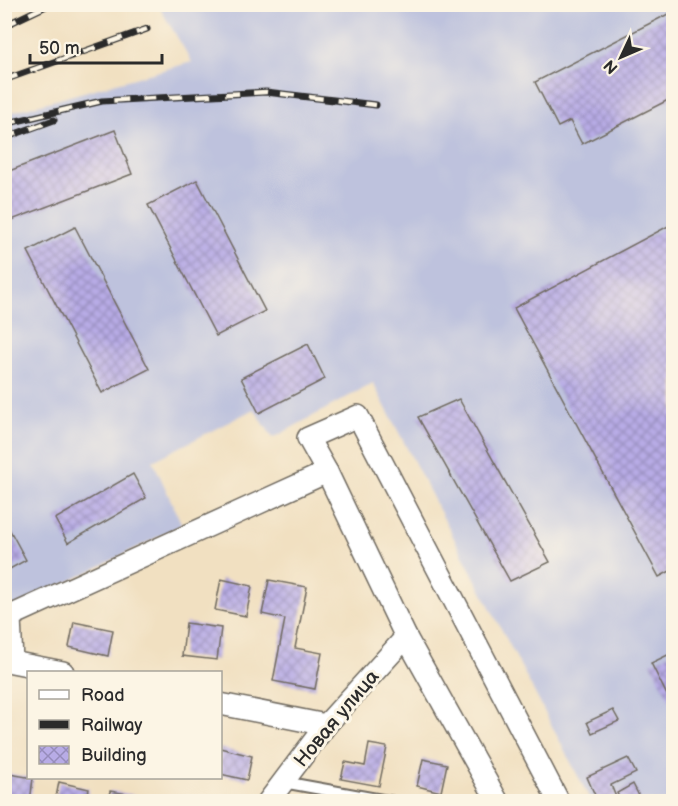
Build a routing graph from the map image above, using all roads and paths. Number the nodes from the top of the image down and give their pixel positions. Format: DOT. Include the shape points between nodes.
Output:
graph roads {
  1 [pos="327,472"];
  2 [pos="7,618"];
  3 [pos="406,637"];
  4 [pos="58,671"];
  5 [pos="222,704"];
  6 [pos="326,725"];
  7 [pos="283,782"];
  8 [pos="268,801"];
  9 [pos="393,801"];
  10 [pos="498,801"];
  11 [pos="559,801"];
  1 -- 2 [label="street"];
  1 -- 3 [label="street"];
  1 -- 11 [label="street" via="308,438 358,416"];
  2 -- 4 [label="street" via="12,662"];
  3 -- 6 [label="street, Новая улица"];
  3 -- 10 [label="street"];
  5 -- 6 [label="street"];
  6 -- 7 [label="street, Новая улица"];
  7 -- 8 [label="street, Новая улица"];
  7 -- 9 [label="lane"];
}
